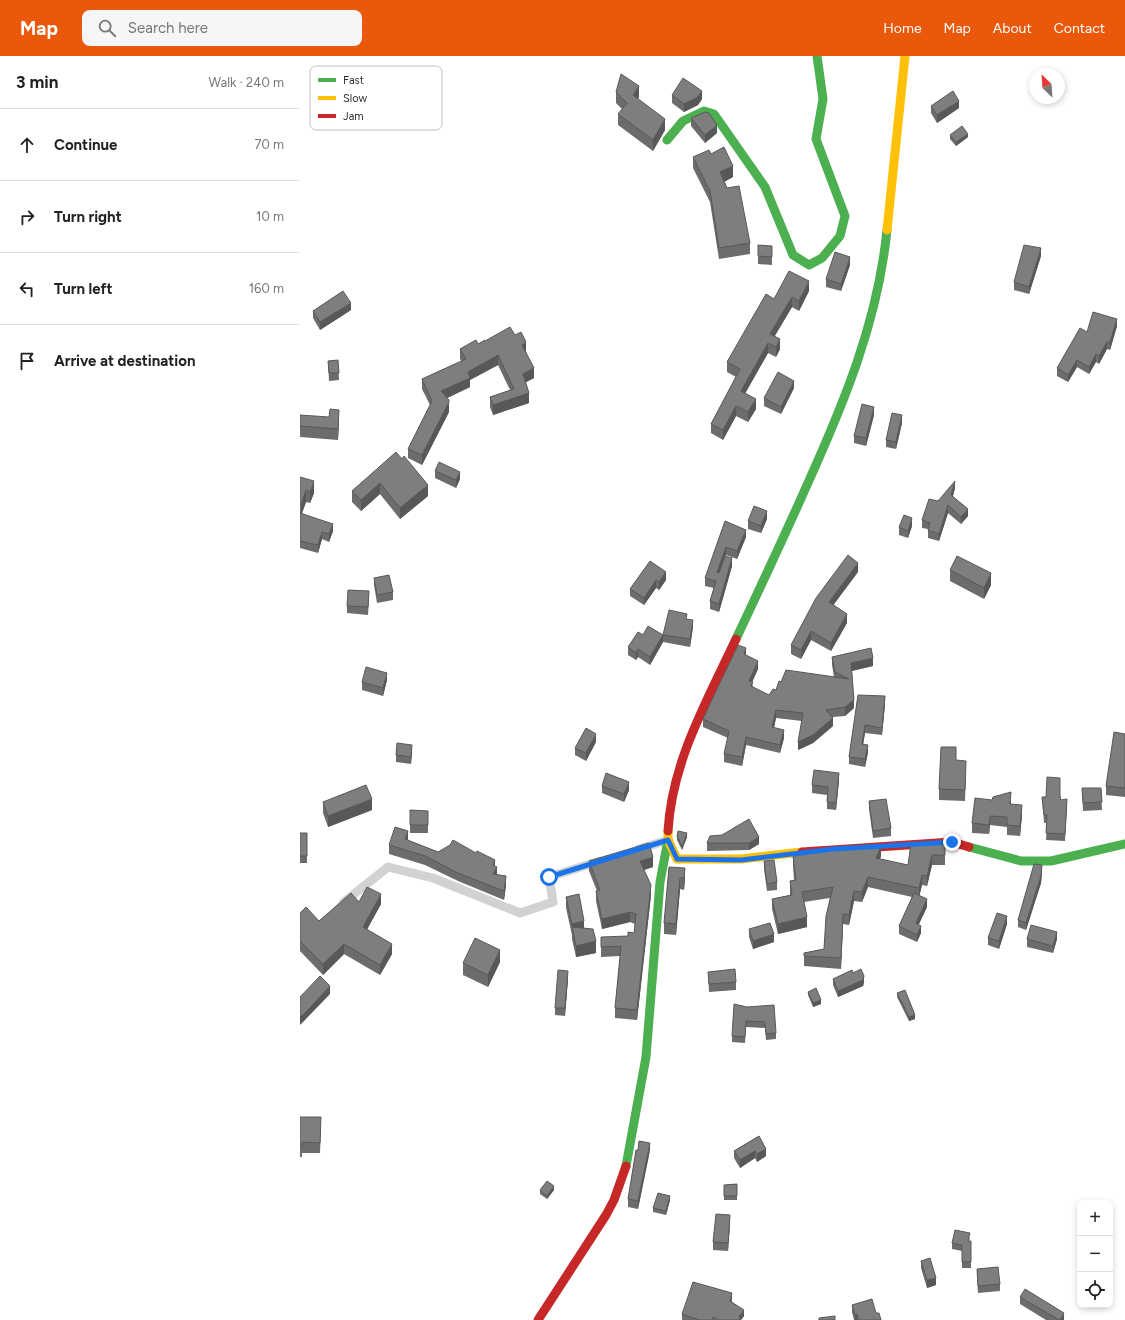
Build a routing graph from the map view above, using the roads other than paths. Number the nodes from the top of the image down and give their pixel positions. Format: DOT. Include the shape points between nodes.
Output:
graph roads {
  1 [pos="817,56"];
  2 [pos="905,56"];
  3 [pos="666,140"];
  4 [pos="668,840"];
  5 [pos="1125,844"];
  6 [pos="631,852"];
  7 [pos="609,858"];
  8 [pos="335,908"];
  9 [pos="538,1320"];
  1 -- 3 [label="street" via="823,99 816,139 845,216 840,236 822,258 809,265 793,255 765,187 714,114 704,110 683,121"];
  2 -- 4 [label="street" via="884,259 864,343 837,420 687,742 675,781"];
  4 -- 5 [label="street" via="677,859 741,860 833,849 952,842 1021,861 1051,861"];
  4 -- 6 [label="street"];
  4 -- 9 [label="street" via="660,882 646,1057 624,1174 606,1215"];
  7 -- 8 [label="street" via="549,877 553,902 520,913 433,878 388,867"];
}
